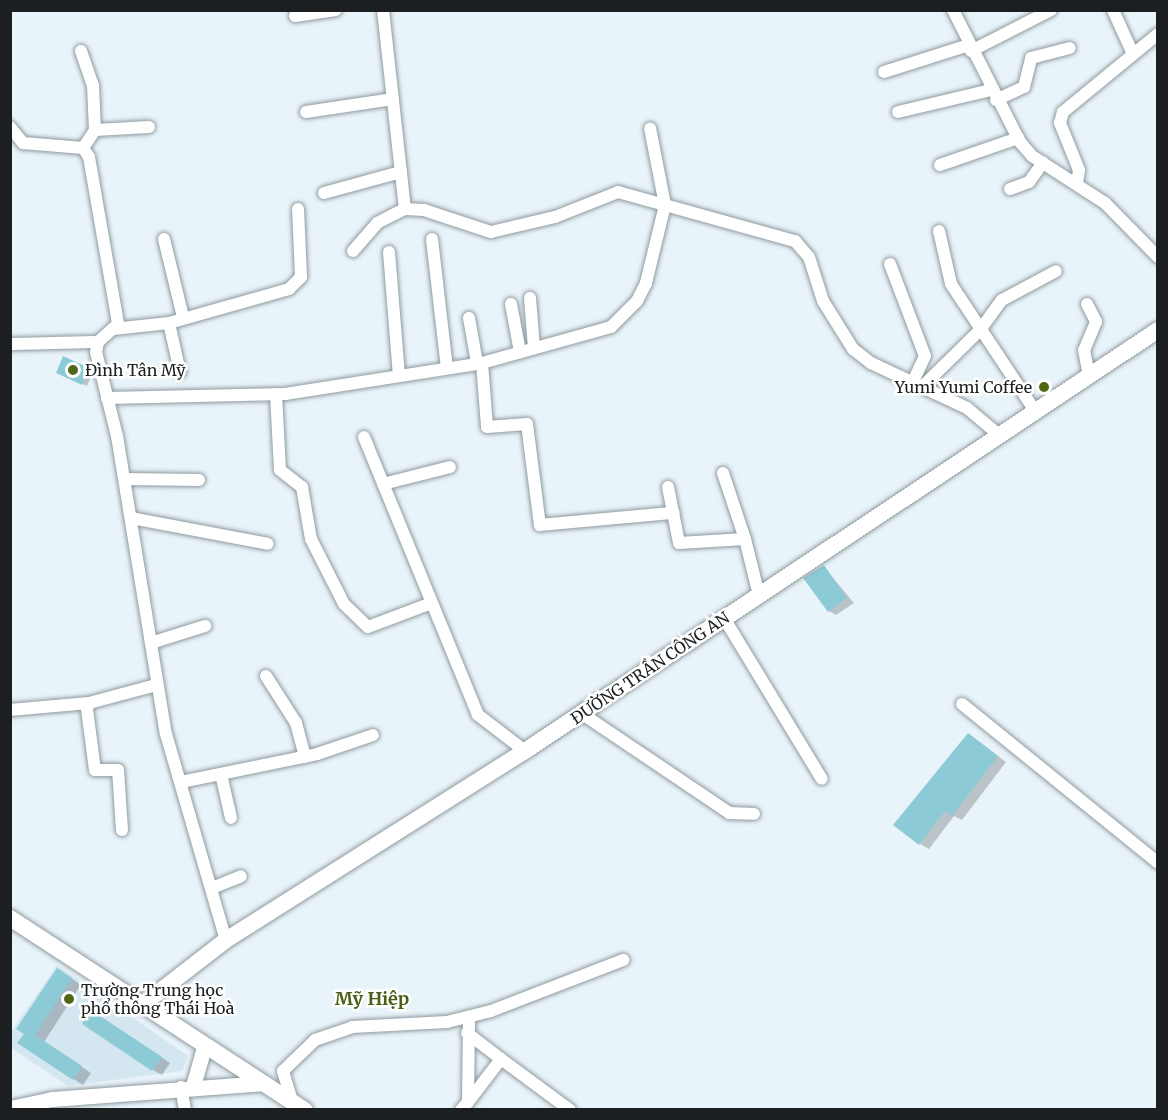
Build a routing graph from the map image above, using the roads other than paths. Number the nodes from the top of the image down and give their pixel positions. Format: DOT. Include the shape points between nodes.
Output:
graph roads {
  1 [pos="336,10"];
  2 [pos="383,10"];
  3 [pos="952,10"];
  4 [pos="1051,10"];
  5 [pos="1113,10"];
  6 [pos="295,16"];
  7 [pos="1158,34"];
  8 [pos="970,48"];
  9 [pos="1070,48"];
  10 [pos="81,51"];
  11 [pos="1133,54"];
  12 [pos="884,72"];
  13 [pos="994,95"];
  14 [pos="393,99"];
  15 [pos="306,112"];
  16 [pos="898,112"];
  17 [pos="10,127"];
  18 [pos="149,127"];
  19 [pos="650,128"];
  20 [pos="95,130"];
  21 [pos="1018,138"];
  22 [pos="84,148"];
  23 [pos="1043,163"];
  24 [pos="940,165"];
  25 [pos="401,172"];
  26 [pos="1077,183"];
  27 [pos="1010,189"];
  28 [pos="324,193"];
  29 [pos="665,205"];
  30 [pos="298,209"];
  31 [pos="405,209"];
  32 [pos="939,231"];
  33 [pos="165,238"];
  34 [pos="432,238"];
  35 [pos="352,251"];
  36 [pos="389,252"];
  37 [pos="1158,257"];
  38 [pos="890,264"];
  39 [pos="1056,271"];
  40 [pos="530,298"];
  41 [pos="511,304"];
  42 [pos="1087,304"];
  43 [pos="183,317"];
  44 [pos="469,318"];
  45 [pos="168,323"];
  46 [pos="113,330"];
  47 [pos="980,330"];
  48 [pos="1158,330"];
  49 [pos="98,342"];
  50 [pos="10,344"];
  51 [pos="534,348"];
  52 [pos="520,352"];
  53 [pos="479,363"];
  54 [pos="447,368"];
  55 [pos="180,372"];
  56 [pos="399,375"];
  57 [pos="1089,375"];
  58 [pos="918,384"];
  59 [pos="276,394"];
  60 [pos="107,398"];
  61 [pos="1035,411"];
  62 [pos="999,435"];
  63 [pos="364,437"];
  64 [pos="450,467"];
  65 [pos="723,473"];
  66 [pos="125,479"];
  67 [pos="199,480"];
  68 [pos="383,484"];
  69 [pos="668,487"];
  70 [pos="673,513"];
  71 [pos="131,518"];
  72 [pos="745,538"];
  73 [pos="268,544"];
  74 [pos="759,595"];
  75 [pos="432,603"];
  76 [pos="724,618"];
  77 [pos="205,626"];
  78 [pos="151,643"];
  79 [pos="266,676"];
  80 [pos="156,685"];
  81 [pos="89,703"];
  82 [pos="962,704"];
  83 [pos="10,710"];
  84 [pos="581,713"];
  85 [pos="373,735"];
  86 [pos="525,751"];
  87 [pos="305,757"];
  88 [pos="221,774"];
  89 [pos="822,779"];
  90 [pos="182,782"];
  91 [pos="754,814"];
  92 [pos="231,818"];
  93 [pos="122,830"];
  94 [pos="1158,863"];
  95 [pos="241,876"];
  96 [pos="212,888"];
  97 [pos="10,918"];
  98 [pos="226,940"];
  99 [pos="622,960"];
  100 [pos="142,1005"];
  101 [pos="469,1017"];
  102 [pos="467,1034"];
  103 [pos="204,1047"];
  104 [pos="501,1059"];
  105 [pos="264,1083"];
  106 [pos="187,1087"];
  107 [pos="54,1104"];
  108 [pos="299,1105"];
  109 [pos="464,1106"];
  110 [pos="10,1108"];
  111 [pos="185,1110"];
  112 [pos="570,1110"];
  1 -- 6 [label="street"];
  2 -- 14 [label="street"];
  3 -- 8 [label="street"];
  4 -- 8 [label="street"];
  5 -- 11 [label="street"];
  7 -- 11 [label="street"];
  8 -- 12 [label="street"];
  8 -- 13 [label="street"];
  9 -- 13 [label="street" via="1031,58 1024,87"];
  10 -- 20 [label="street" via="93,85"];
  11 -- 26 [label="street" via="1064,112 1060,123 1079,170"];
  13 -- 16 [label="street"];
  13 -- 21 [label="street"];
  14 -- 15 [label="street"];
  14 -- 25 [label="street"];
  17 -- 22 [label="street" via="23,143"];
  18 -- 20 [label="street"];
  19 -- 29 [label="street"];
  20 -- 22 [label="street"];
  21 -- 23 [label="street"];
  21 -- 24 [label="street"];
  22 -- 46 [label="street" via="116,297"];
  23 -- 26 [label="street"];
  23 -- 27 [label="street" via="1029,183"];
  25 -- 28 [label="street"];
  25 -- 31 [label="street"];
  26 -- 37 [label="street" via="1137,231"];
  29 -- 31 [label="street" via="618,192 555,217 491,232 424,210"];
  29 -- 51 [label="street" via="646,283 620,321"];
  29 -- 58 [label="street" via="795,241 809,257 823,301 853,349"];
  30 -- 43 [label="street" via="303,255 296,284"];
  31 -- 35 [label="street" via="377,223"];
  32 -- 47 [label="street" via="951,284"];
  33 -- 43 [label="street"];
  34 -- 54 [label="street"];
  36 -- 56 [label="street"];
  38 -- 58 [label="street" via="926,356"];
  39 -- 47 [label="street" via="1002,300"];
  40 -- 51 [label="street"];
  41 -- 52 [label="street"];
  42 -- 57 [label="street" via="1095,322 1084,350"];
  43 -- 45 [label="street"];
  44 -- 53 [label="street"];
  45 -- 46 [label="street"];
  45 -- 55 [label="street"];
  46 -- 49 [label="street"];
  47 -- 58 [label="street"];
  47 -- 61 [label="street"];
  48 -- 57 [label="main road, ĐƯỜNG TRẦN CÔNG AN"];
  49 -- 50 [label="street"];
  49 -- 60 [label="street"];
  51 -- 52 [label="street"];
  52 -- 53 [label="street"];
  53 -- 54 [label="street"];
  53 -- 70 [label="street" via="486,425 527,424 540,525"];
  54 -- 56 [label="street"];
  56 -- 59 [label="street"];
  57 -- 61 [label="main road, ĐƯỜNG TRẦN CÔNG AN"];
  58 -- 62 [label="street" via="967,408"];
  59 -- 60 [label="street"];
  59 -- 75 [label="street" via="281,474 302,487 311,539 344,604 368,627"];
  60 -- 66 [label="street"];
  61 -- 62 [label="main road, ĐƯỜNG TRẦN CÔNG AN"];
  62 -- 74 [label="main road, ĐƯỜNG TRẦN CÔNG AN"];
  63 -- 68 [label="street"];
  64 -- 68 [label="street"];
  65 -- 72 [label="street"];
  66 -- 67 [label="street"];
  66 -- 71 [label="street"];
  68 -- 75 [label="street"];
  69 -- 70 [label="street"];
  70 -- 72 [label="street" via="681,546"];
  71 -- 73 [label="street" via="209,537"];
  71 -- 78 [label="street"];
  72 -- 74 [label="street"];
  74 -- 76 [label="main road, ĐƯỜNG TRẦN CÔNG AN"];
  75 -- 86 [label="street" via="478,715"];
  76 -- 84 [label="main road, ĐƯỜNG TRẦN CÔNG AN"];
  76 -- 89 [label="street"];
  77 -- 78 [label="street"];
  78 -- 80 [label="street"];
  79 -- 87 [label="street" via="296,723"];
  80 -- 81 [label="street"];
  80 -- 90 [label="street"];
  81 -- 83 [label="street"];
  81 -- 93 [label="street" via="94,768 118,770"];
  82 -- 94 [label="street"];
  84 -- 86 [label="main road, ĐƯỜNG TRẦN CÔNG AN"];
  84 -- 91 [label="street" via="729,813"];
  85 -- 87 [label="street"];
  86 -- 98 [label="main road, ĐƯỜNG TRẦN CÔNG AN"];
  87 -- 88 [label="street"];
  88 -- 90 [label="street"];
  88 -- 92 [label="street"];
  90 -- 96 [label="street"];
  95 -- 96 [label="street"];
  96 -- 98 [label="street"];
  97 -- 100 [label="main road"];
  98 -- 100 [label="main road, ĐƯỜNG TRẦN CÔNG AN"];
  99 -- 101 [label="street"];
  100 -- 103 [label="main road"];
  101 -- 102 [label="street"];
  101 -- 108 [label="street" via="352,1027 315,1040 283,1071"];
  102 -- 104 [label="street"];
  102 -- 109 [label="street"];
  103 -- 105 [label="main road"];
  103 -- 106 [label="street"];
  104 -- 109 [label="street"];
  104 -- 112 [label="street"];
  105 -- 106 [label="street"];
  105 -- 108 [label="main road"];
  106 -- 107 [label="street"];
  106 -- 111 [label="street"];
  107 -- 110 [label="street"];
}
